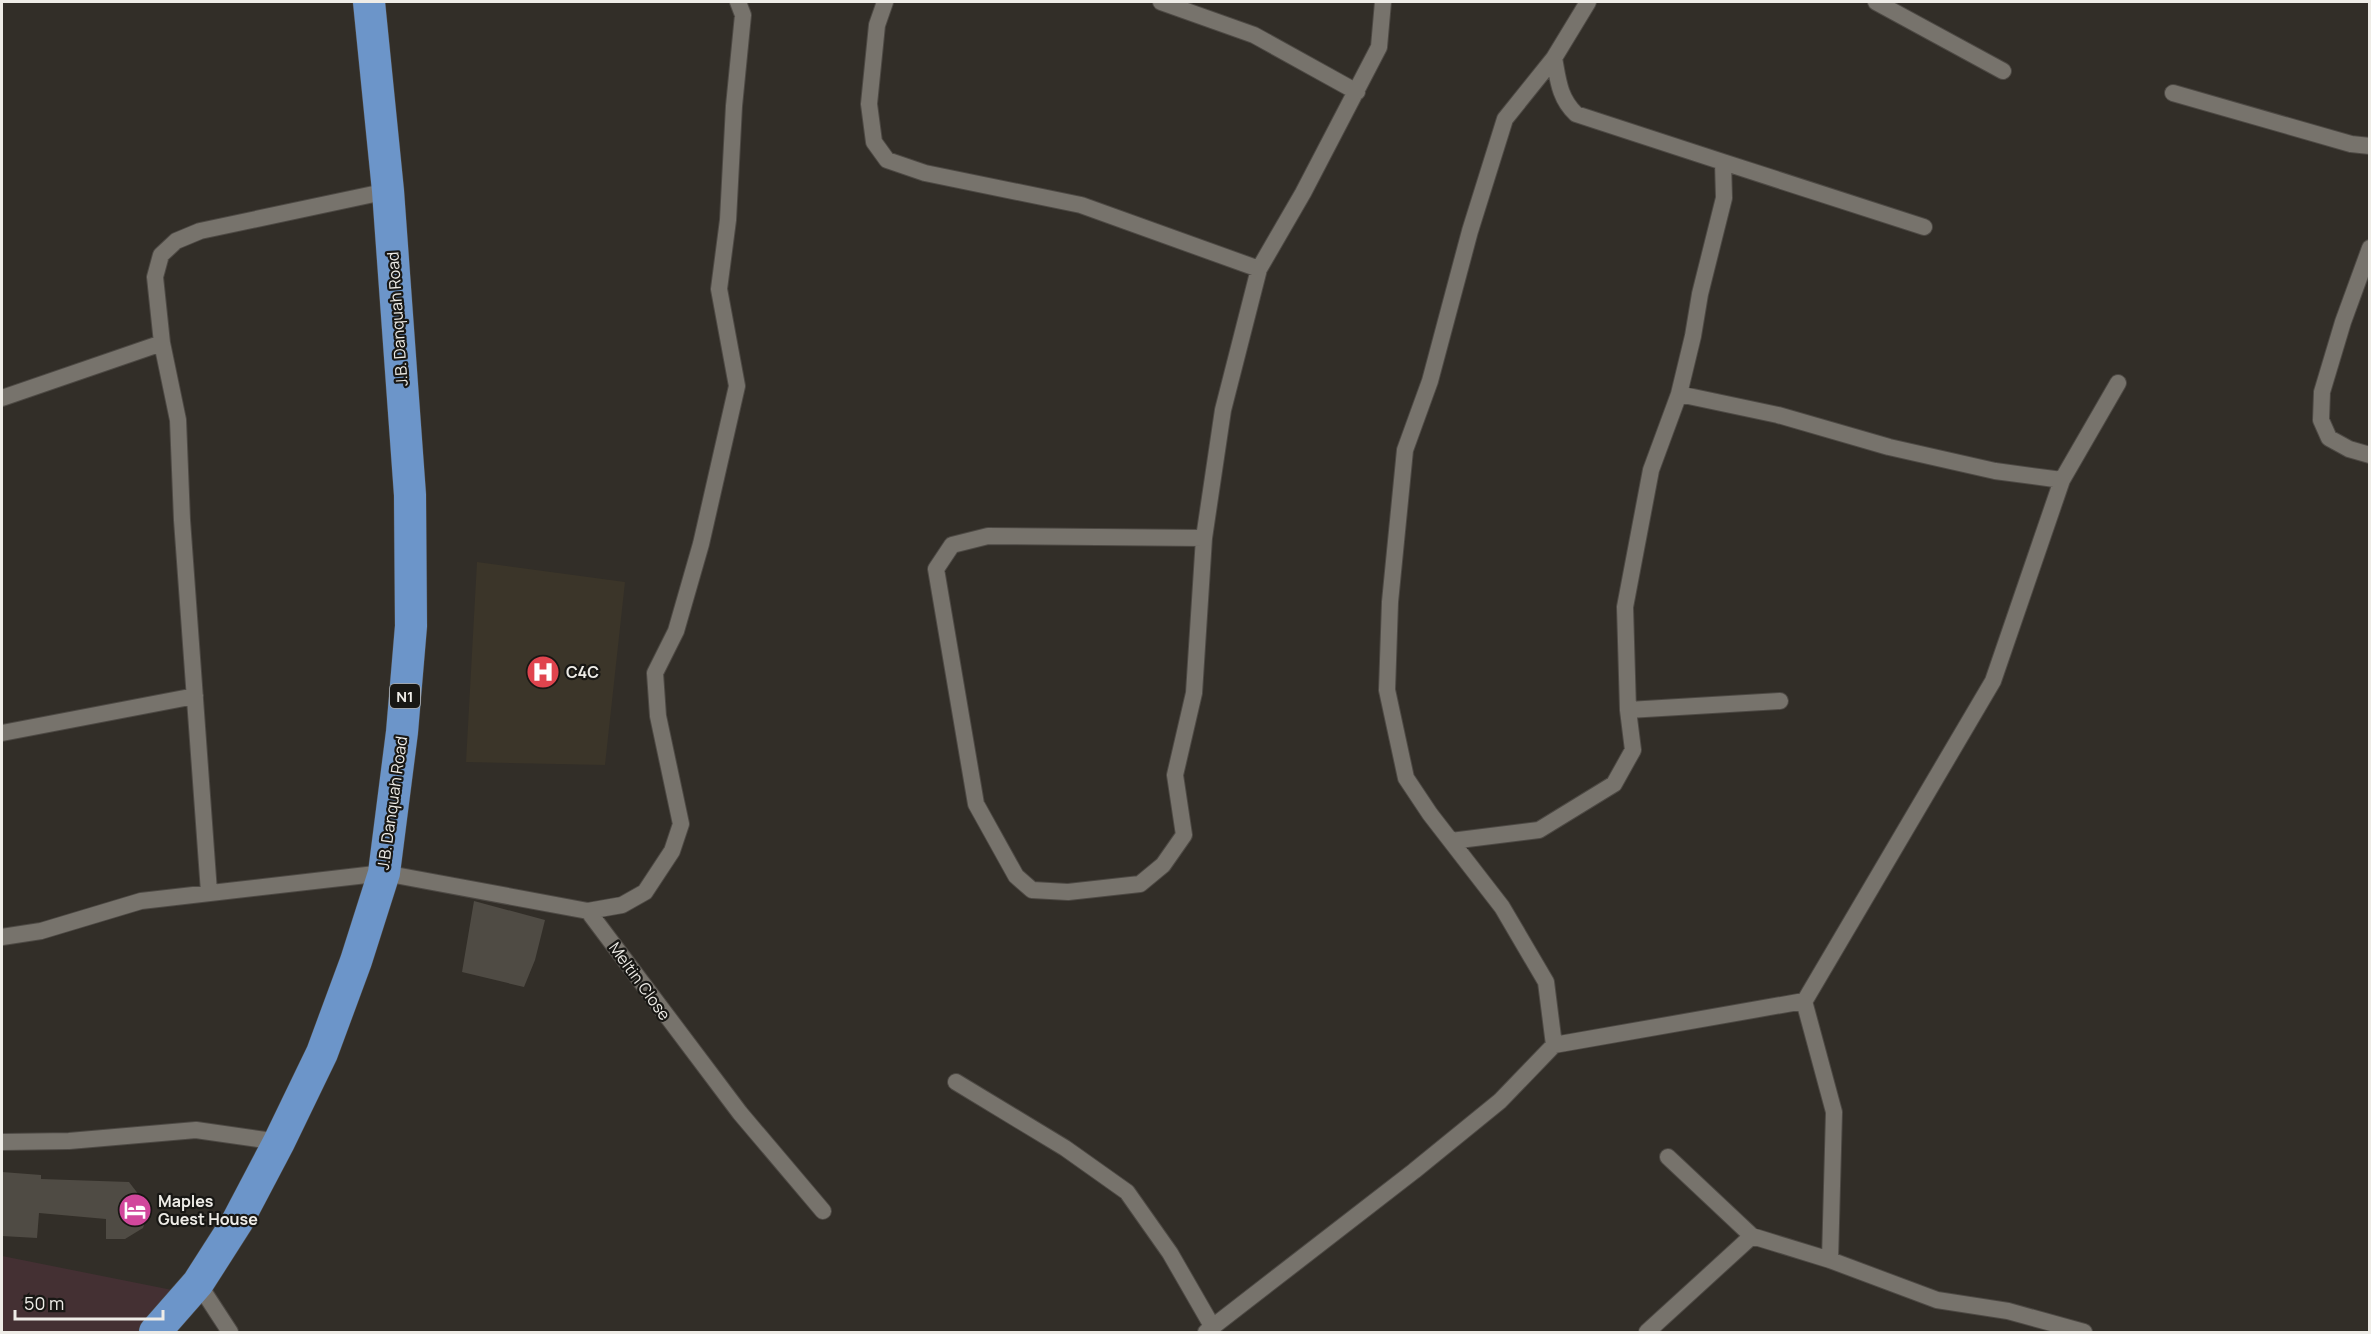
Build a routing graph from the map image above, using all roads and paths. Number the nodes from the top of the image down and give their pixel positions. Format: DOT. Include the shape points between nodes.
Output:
graph roads {
  1 [pos="369,2"];
  2 [pos="738,2"];
  3 [pos="885,2"];
  4 [pos="1161,2"];
  5 [pos="1383,2"];
  6 [pos="1588,2"];
  7 [pos="1876,2"];
  8 [pos="1554,58"];
  9 [pos="2003,71"];
  10 [pos="1357,92"];
  11 [pos="2174,93"];
  12 [pos="2370,146"];
  13 [pos="1723,162"];
  14 [pos="388,191"];
  15 [pos="1924,227"];
  16 [pos="2370,248"];
  17 [pos="1259,269"];
  18 [pos="162,343"];
  19 [pos="2118,383"];
  20 [pos="1679,394"];
  21 [pos="2,398"];
  22 [pos="2370,455"];
  23 [pos="2062,480"];
  24 [pos="1204,538"];
  25 [pos="195,696"];
  26 [pos="1780,701"];
  27 [pos="1628,710"];
  28 [pos="2,733"];
  29 [pos="1451,842"];
  30 [pos="384,873"];
  31 [pos="209,892"];
  32 [pos="588,911"];
  33 [pos="2,937"];
  34 [pos="1804,1002"];
  35 [pos="1554,1045"];
  36 [pos="956,1082"];
  37 [pos="2,1142"];
  38 [pos="279,1142"];
  39 [pos="1668,1157"];
  40 [pos="823,1211"];
  41 [pos="1752,1236"];
  42 [pos="1830,1260"];
  43 [pos="198,1283"];
  44 [pos="1209,1329"];
  45 [pos="154,1332"];
  46 [pos="230,1332"];
  47 [pos="1647,1332"];
  48 [pos="2084,1332"];
  1 -- 14 [label="highway, J.B. Danquah Road / N1"];
  2 -- 32 [label="street" via="743,15 719,290 737,386 701,544 676,631 655,673 658,716 681,824 672,851 645,892 622,905"];
  3 -- 17 [label="street" via="877,25 869,104 874,142 887,160 925,173 1081,205"];
  4 -- 10 [label="street" via="1254,35"];
  5 -- 10 [label="street" via="1379,47"];
  6 -- 8 [label="street"];
  7 -- 9 [label="street"];
  8 -- 13 [label="street" via="1560,91 1566,105 1576,114"];
  8 -- 29 [label="street" via="1505,119 1430,381 1405,450 1390,602 1387,690 1406,778"];
  10 -- 17 [label="street"];
  11 -- 12 [label="street" via="2351,144"];
  13 -- 15 [label="street"];
  13 -- 20 [label="street" via="1724,198"];
  14 -- 18 [label="street" via="200,231 176,241 161,255 155,277"];
  14 -- 30 [label="highway, J.B. Danquah Road / N1" via="410,495 411,626"];
  16 -- 22 [label="street" via="2325,382 2321,420 2329,438"];
  17 -- 24 [label="street" via="1223,410"];
  18 -- 21 [label="street"];
  18 -- 25 [label="street" via="178,420"];
  19 -- 23 [label="street"];
  20 -- 23 [label="street" via="1778,415 1889,447 1995,471"];
  20 -- 27 [label="street" via="1651,470 1625,607"];
  23 -- 34 [label="street" via="1994,681"];
  24 -- 24 [label="street" via="1194,693 1175,775 1184,836 1163,865 1140,884 1068,892 1032,890 1016,876 976,804 936,569 952,545 988,536"];
  25 -- 28 [label="street"];
  25 -- 31 [label="street"];
  26 -- 27 [label="street"];
  27 -- 29 [label="street" via="1634,750 1614,784 1539,830"];
  29 -- 35 [label="street" via="1502,907 1546,982"];
  30 -- 31 [label="street"];
  30 -- 32 [label="street"];
  30 -- 38 [label="highway, J.B. Danquah Road / N1" via="322,1053"];
  31 -- 33 [label="street" via="141,901 41,931"];
  32 -- 40 [label="street, Meltin Close" via="740,1113"];
  34 -- 35 [label="street"];
  34 -- 42 [label="street" via="1834,1112"];
  35 -- 44 [label="street" via="1483,1115"];
  36 -- 44 [label="street" via="1065,1148 1126,1192 1170,1252"];
  37 -- 38 [label="street" via="69,1141 196,1130"];
  38 -- 43 [label="highway, J.B. Danquah Road / N1" via="237,1222"];
  39 -- 41 [label="street"];
  41 -- 42 [label="street"];
  41 -- 47 [label="street"];
  42 -- 48 [label="street" via="1937,1300 2008,1311"];
  43 -- 45 [label="highway, J.B. Danquah Road / N1"];
  43 -- 46 [label="street"];
}
